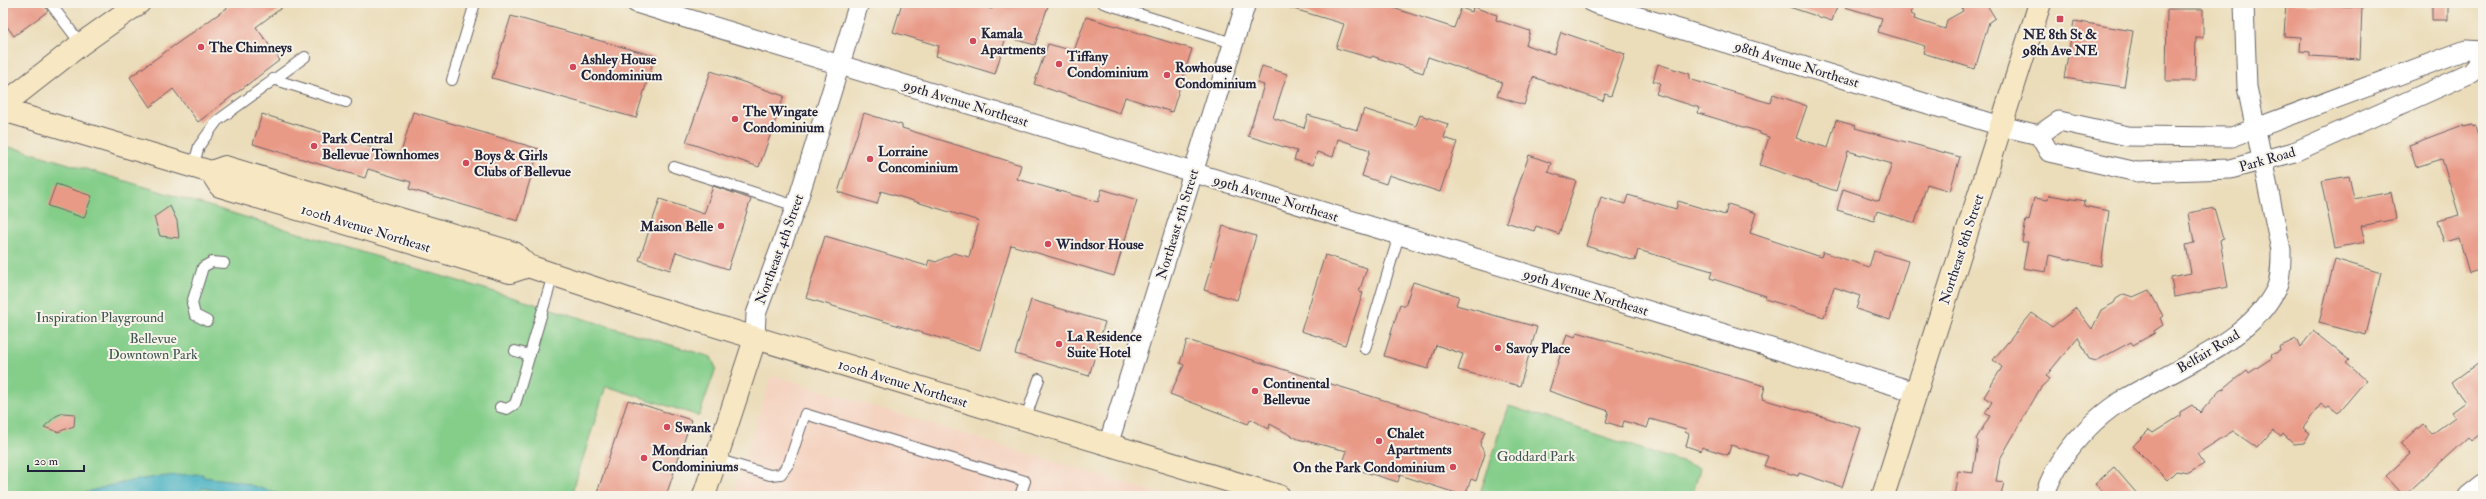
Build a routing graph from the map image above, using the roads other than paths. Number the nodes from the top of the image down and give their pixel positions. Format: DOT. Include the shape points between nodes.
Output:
graph roads {
  1 [pos="50,3"];
  2 [pos="139,3"];
  3 [pos="475,3"];
  4 [pos="636,3"];
  5 [pos="859,3"];
  6 [pos="1103,3"];
  7 [pos="1246,3"];
  8 [pos="1593,3"];
  9 [pos="2040,3"];
  10 [pos="2244,3"];
  11 [pos="1233,43"];
  12 [pos="81,44"];
  13 [pos="2483,51"];
  14 [pos="305,57"];
  15 [pos="2483,58"];
  16 [pos="839,65"];
  17 [pos="273,79"];
  18 [pos="452,80"];
  19 [pos="346,102"];
  20 [pos="3,105"];
  21 [pos="3,110"];
  22 [pos="2001,126"];
  23 [pos="2255,128"];
  24 [pos="2039,135"];
  25 [pos="2262,160"];
  26 [pos="674,167"];
  27 [pos="202,169"];
  28 [pos="1194,172"];
  29 [pos="796,206"];
  30 [pos="1399,235"];
  31 [pos="224,263"];
  32 [pos="553,275"];
  33 [pos="207,320"];
  34 [pos="755,339"];
  35 [pos="1364,349"];
  36 [pos="516,351"];
  37 [pos="530,355"];
  38 [pos="1039,379"];
  39 [pos="1916,392"];
  40 [pos="500,407"];
  41 [pos="1025,420"];
  42 [pos="1108,445"];
  43 [pos="716,459"];
  44 [pos="2483,484"];
  45 [pos="704,496"];
  46 [pos="1020,496"];
  47 [pos="1279,496"];
  48 [pos="1883,496"];
  49 [pos="2045,496"];
  50 [pos="2468,496"];
  1 -- 12 [label="lane"];
  2 -- 12 [label="main road"];
  3 -- 18 [label="lane"];
  4 -- 16 [label="street, 99th Avenue Northeast"];
  5 -- 16 [label="street, Northeast 4th Street"];
  6 -- 11 [label="lane"];
  7 -- 11 [label="street, Northeast 5th Street"];
  8 -- 22 [label="street, 98th Avenue Northeast"];
  9 -- 22 [label="main road, Northeast 8th Street"];
  10 -- 23 [label="street, Belfair Road" via="2247,87"];
  11 -- 28 [label="street, Northeast 5th Street"];
  12 -- 20 [label="main road"];
  13 -- 23 [label="street" via="2466,50"];
  14 -- 17 [label="lane"];
  15 -- 25 [label="street, Park Road" via="2471,73 2294,152"];
  16 -- 28 [label="street, 99th Avenue Northeast"];
  16 -- 29 [label="street, Northeast 4th Street"];
  17 -- 19 [label="lane"];
  17 -- 27 [label="lane" via="217,121 199,146"];
  21 -- 27 [label="main road, 100th Avenue Northeast"];
  22 -- 24 [label="street"];
  22 -- 39 [label="main road, Northeast 8th Street"];
  23 -- 24 [label="street" via="2232,137 2128,136 2059,121"];
  23 -- 25 [label="street, Belfair Road"];
  24 -- 25 [label="street, Park Road" via="2048,152 2137,172 2230,169"];
  25 -- 49 [label="street, Belfair Road" via="2281,250 2281,267 2276,287 2266,306 2236,336 2125,399 2098,420 2078,438 2056,467"];
  26 -- 29 [label="lane"];
  27 -- 32 [label="main road, 100th Avenue Northeast" via="225,167 514,253 528,266"];
  28 -- 30 [label="street, 99th Avenue Northeast"];
  28 -- 42 [label="street, Northeast 5th Street"];
  29 -- 34 [label="street, Northeast 4th Street" via="756,314"];
  30 -- 35 [label="lane"];
  30 -- 39 [label="street, 99th Avenue Northeast"];
  31 -- 33 [label="lane" via="212,262 203,267 192,303 195,315"];
  32 -- 34 [label="main road, 100th Avenue Northeast"];
  32 -- 37 [label="lane"];
  34 -- 41 [label="main road, 100th Avenue Northeast"];
  34 -- 43 [label="main road, Northeast 4th Street"];
  36 -- 37 [label="lane"];
  37 -- 40 [label="lane" via="514,404 507,409"];
  38 -- 41 [label="lane"];
  39 -- 48 [label="main road, Northeast 8th Street"];
  41 -- 42 [label="main road, 100th Avenue Northeast"];
  42 -- 47 [label="main road, 100th Avenue Northeast"];
  43 -- 45 [label="main road, Northeast 4th Street"];
  43 -- 46 [label="lane" via="770,475 781,474 789,463 805,414 1025,481"];
  44 -- 50 [label="street"];
}
